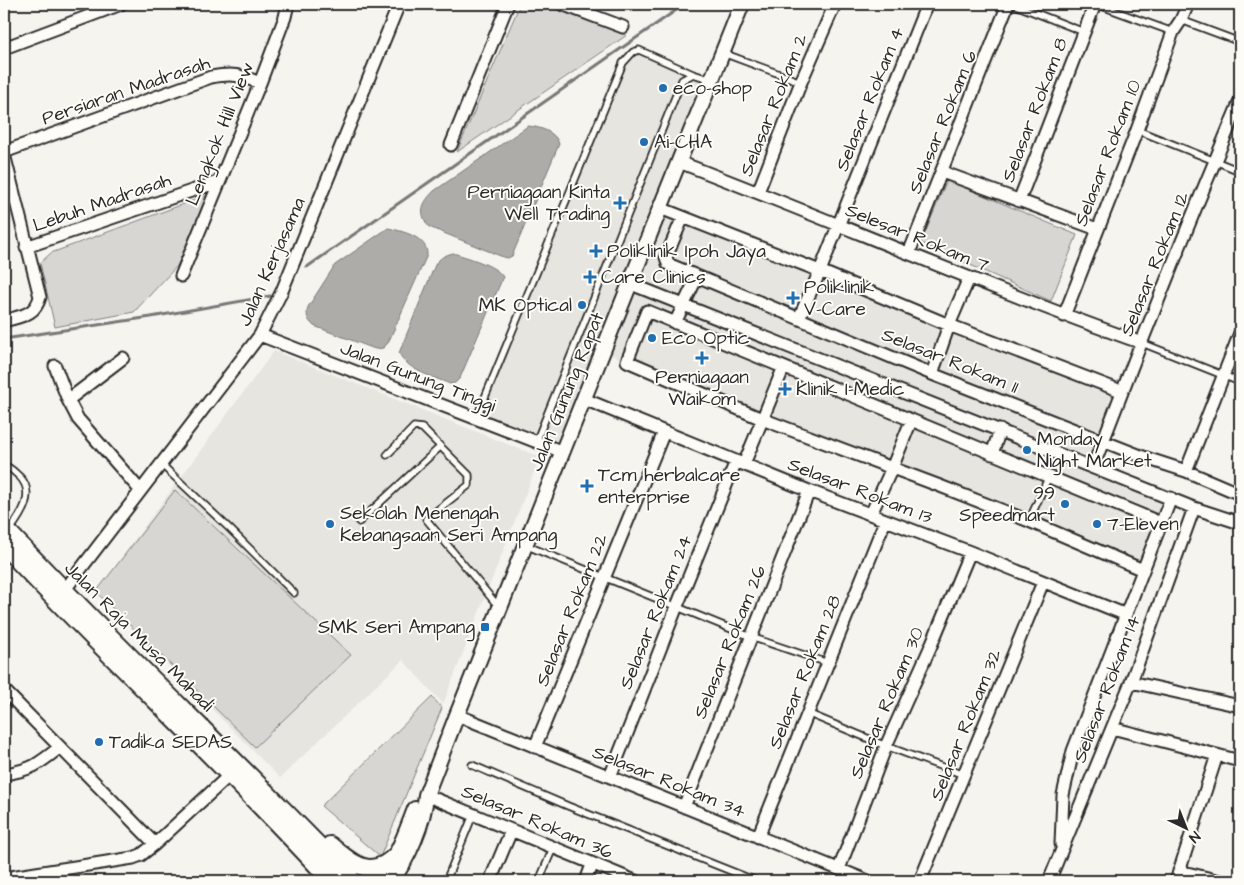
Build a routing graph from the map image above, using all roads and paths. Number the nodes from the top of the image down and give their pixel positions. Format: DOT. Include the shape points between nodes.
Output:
graph roads {
  1 [pos="121,4"];
  2 [pos="288,4"];
  3 [pos="399,4"];
  4 [pos="508,4"];
  5 [pos="562,4"];
  6 [pos="742,4"];
  7 [pos="835,4"];
  8 [pos="927,4"];
  9 [pos="1008,4"];
  10 [pos="1013,4"];
  11 [pos="1095,4"];
  12 [pos="1188,4"];
  13 [pos="1181,20"];
  14 [pos="623,27"];
  15 [pos="1084,32"];
  16 [pos="1173,32"];
  17 [pos="1240,42"];
  18 [pos="4,48"];
  19 [pos="722,53"];
  20 [pos="693,74"];
  21 [pos="712,80"];
  22 [pos="801,82"];
  23 [pos="260,83"];
  24 [pos="1240,101"];
  25 [pos="1137,130"];
  26 [pos="451,144"];
  27 [pos="4,153"];
  28 [pos="1215,161"];
  29 [pos="679,162"];
  30 [pos="1240,171"];
  31 [pos="942,172"];
  32 [pos="218,182"];
  33 [pos="758,192"];
  34 [pos="1019,200"];
  35 [pos="660,208"];
  36 [pos="683,217"];
  37 [pos="838,224"];
  38 [pos="1097,229"];
  39 [pos="26,247"];
  40 [pos="909,253"];
  41 [pos="820,271"];
  42 [pos="181,276"];
  43 [pos="697,277"];
  44 [pos="968,278"];
  45 [pos="631,284"];
  46 [pos="684,305"];
  47 [pos="1064,316"];
  48 [pos="798,318"];
  49 [pos="4,321"];
  50 [pos="676,323"];
  51 [pos="949,325"];
  52 [pos="1240,333"];
  53 [pos="260,334"];
  54 [pos="1142,343"];
  55 [pos="123,358"];
  56 [pos="55,366"];
  57 [pos="783,369"];
  58 [pos="932,374"];
  59 [pos="1223,375"];
  60 [pos="1240,382"];
  61 [pos="1121,391"];
  62 [pos="584,399"];
  63 [pos="68,400"];
  64 [pos="476,419"];
  65 [pos="762,419"];
  66 [pos="911,421"];
  67 [pos="1000,430"];
  68 [pos="664,432"];
  69 [pos="1104,440"];
  70 [pos="536,442"];
  71 [pos="440,447"];
  72 [pos="563,452"];
  73 [pos="992,454"];
  74 [pos="387,455"];
  75 [pos="740,462"];
  76 [pos="161,464"];
  77 [pos="4,466"];
  78 [pos="1093,467"];
  79 [pos="892,468"];
  80 [pos="1186,471"];
  81 [pos="1048,478"];
  82 [pos="140,490"];
  83 [pos="810,492"];
  84 [pos="1240,494"];
  85 [pos="1171,498"];
  86 [pos="1194,508"];
  87 [pos="871,514"];
  88 [pos="885,520"];
  89 [pos="1029,521"];
  90 [pos="359,522"];
  91 [pos="1161,523"];
  92 [pos="1240,523"];
  93 [pos="5,535"];
  94 [pos="525,545"];
  95 [pos="970,552"];
  96 [pos="1142,570"];
  97 [pos="603,577"];
  98 [pos="1044,582"];
  99 [pos="294,593"];
  100 [pos="60,595"];
  101 [pos="677,606"];
  102 [pos="500,608"];
  103 [pos="1124,614"];
  104 [pos="750,637"];
  105 [pos="828,663"];
  106 [pos="1131,682"];
  107 [pos="4,690"];
  108 [pos="1240,706"];
  109 [pos="807,713"];
  110 [pos="457,715"];
  111 [pos="1112,728"];
  112 [pos="886,746"];
  113 [pos="60,747"];
  114 [pos="535,747"];
  115 [pos="1217,755"];
  116 [pos="1240,761"];
  117 [pos="472,765"];
  118 [pos="234,771"];
  119 [pos="4,774"];
  120 [pos="964,775"];
  121 [pos="610,776"];
  122 [pos="426,795"];
  123 [pos="684,807"];
  124 [pos="473,815"];
  125 [pos="511,831"];
  126 [pos="309,834"];
  127 [pos="758,837"];
  128 [pos="155,844"];
  129 [pos="553,848"];
  130 [pos="1061,851"];
  131 [pos="397,854"];
  132 [pos="592,865"];
  133 [pos="839,869"];
  134 [pos="1177,876"];
  135 [pos="4,878"];
  136 [pos="330,881"];
  137 [pos="353,881"];
  138 [pos="377,881"];
  139 [pos="391,881"];
  140 [pos="446,881"];
  141 [pos="490,881"];
  142 [pos="539,881"];
  143 [pos="586,881"];
  144 [pos="635,881"];
  145 [pos="756,881"];
  146 [pos="868,881"];
  147 [pos="920,881"];
  148 [pos="1049,881"];
  149 [pos="1220,881"];
  1 -- 18 [label="street"];
  2 -- 23 [label="street, Lengkok Hill View"];
  3 -- 53 [label="street, Jalan Kerjasama" via="282,291"];
  4 -- 26 [label="street"];
  5 -- 14 [label="street"];
  6 -- 19 [label="street, Jalan Gunung Rapat"];
  7 -- 22 [label="street, Selasar Rokam 2"];
  8 -- 37 [label="street, Selasar Rokam 4"];
  9 -- 31 [label="street, Selasar Rokam 6"];
  10 -- 15 [label="lane"];
  11 -- 15 [label="street, Selasar Rokam 8"];
  11 -- 16 [label="lane"];
  12 -- 13 [label="street, Selasar Rokam 10"];
  13 -- 16 [label="street, Selasar Rokam 10"];
  13 -- 17 [label="lane"];
  15 -- 34 [label="street, Selasar Rokam 8"];
  16 -- 25 [label="street, Selasar Rokam 10"];
  19 -- 21 [label="street, Jalan Gunung Rapat"];
  19 -- 22 [label="lane"];
  20 -- 21 [label="lane"];
  20 -- 64 [label="lane" via="639,50 623,63"];
  20 -- 70 [label="lane" via="682,80"];
  21 -- 29 [label="street, Jalan Gunung Rapat"];
  22 -- 33 [label="street, Selasar Rokam 2"];
  23 -- 27 [label="street, Persiaran Madrasah" via="231,74 211,77"];
  23 -- 32 [label="street, Lengkok Hill View"];
  24 -- 28 [label="street, Selasar Rokam 12"];
  25 -- 28 [label="lane"];
  25 -- 38 [label="street, Selasar Rokam 10"];
  27 -- 39 [label="street"];
  28 -- 30 [label="lane"];
  28 -- 54 [label="street, Selasar Rokam 12"];
  29 -- 33 [label="street, Selesar Rokam 7"];
  29 -- 35 [label="street, Jalan Gunung Rapat"];
  31 -- 34 [label="street"];
  31 -- 40 [label="street, Selasar Rokam 6"];
  32 -- 39 [label="street, Lebuh Madrasah"];
  32 -- 42 [label="street, Lengkok Hill View"];
  33 -- 37 [label="street, Selesar Rokam 7"];
  34 -- 38 [label="street"];
  35 -- 36 [label="street"];
  35 -- 45 [label="street, Jalan Gunung Rapat"];
  36 -- 41 [label="street"];
  36 -- 43 [label="street, Selasar Rokam 11" via="666,257 668,264"];
  37 -- 40 [label="street, Selesar Rokam 7"];
  37 -- 41 [label="street, Selasar Rokam 4"];
  38 -- 47 [label="street, Selasar Rokam 10"];
  39 -- 49 [label="street" via="40,297 38,305 32,312"];
  40 -- 44 [label="street, Selesar Rokam 7"];
  41 -- 48 [label="street, Selasar Rokam 4"];
  41 -- 51 [label="street"];
  43 -- 46 [label="street"];
  43 -- 48 [label="street, Selasar Rokam 11"];
  44 -- 47 [label="street, Selesar Rokam 7"];
  44 -- 51 [label="street"];
  45 -- 46 [label="street"];
  45 -- 62 [label="street, Jalan Gunung Rapat"];
  46 -- 50 [label="street"];
  46 -- 67 [label="street"];
  47 -- 54 [label="street, Selesar Rokam 7"];
  48 -- 58 [label="street, Selasar Rokam 11"];
  50 -- 57 [label="street"];
  50 -- 65 [label="street" via="647,312 627,361"];
  51 -- 58 [label="street"];
  51 -- 61 [label="street"];
  52 -- 59 [label="street"];
  53 -- 64 [label="street, Jalan Gunung Tinggi"];
  53 -- 76 [label="street, Jalan Kerjasama"];
  54 -- 59 [label="lane"];
  54 -- 61 [label="street, Selasar Rokam 12"];
  55 -- 63 [label="street"];
  56 -- 63 [label="street"];
  57 -- 65 [label="street, Selasar Rokam 24"];
  57 -- 66 [label="street"];
  58 -- 69 [label="street, Selasar Rokam 11"];
  59 -- 60 [label="lane"];
  59 -- 80 [label="street"];
  61 -- 69 [label="street, Selasar Rokam 12"];
  62 -- 68 [label="street, Selasar Rokam 13"];
  62 -- 72 [label="street, Jalan Gunung Rapat"];
  63 -- 82 [label="street" via="78,419"];
  64 -- 70 [label="street, Jalan Gunung Tinggi"];
  65 -- 75 [label="street, Selasar Rokam 24"];
  65 -- 79 [label="street"];
  66 -- 73 [label="street"];
  66 -- 79 [label="street"];
  67 -- 73 [label="street"];
  67 -- 78 [label="street"];
  68 -- 75 [label="street, Selasar Rokam 13"];
  68 -- 97 [label="street, Selasar Rokam 22"];
  69 -- 78 [label="street, Selasar Rokam 12"];
  69 -- 80 [label="street, Selasar Rokam 11"];
  70 -- 72 [label="street, Jalan Gunung Tinggi"];
  71 -- 74 [label="lane" via="418,426"];
  71 -- 90 [label="lane"];
  71 -- 102 [label="lane" via="469,475 470,480 469,485 426,520"];
  72 -- 94 [label="street, Jalan Gunung Rapat"];
  73 -- 81 [label="street"];
  75 -- 83 [label="street, Selasar Rokam 13"];
  75 -- 101 [label="street, Selasar Rokam 24"];
  76 -- 82 [label="street, Jalan Kerjasama"];
  76 -- 99 [label="lane"];
  77 -- 93 [label="lane" via="15,472 27,489 22,514"];
  78 -- 85 [label="street"];
  79 -- 87 [label="street"];
  79 -- 89 [label="street"];
  80 -- 84 [label="street, Selasar Rokam 11"];
  81 -- 89 [label="lane"];
  81 -- 91 [label="street"];
  82 -- 100 [label="street, Jalan Kerjasama"];
  83 -- 87 [label="street, Selasar Rokam 13"];
  83 -- 104 [label="street, Selasar Rokam 26"];
  85 -- 86 [label="street"];
  85 -- 91 [label="street"];
  86 -- 92 [label="street"];
  86 -- 106 [label="street, Selasar Rokam 14"];
  87 -- 88 [label="street, Selasar Rokam 13"];
  88 -- 95 [label="street, Selasar Rokam 13"];
  88 -- 105 [label="street, Selasar Rokam 28"];
  89 -- 96 [label="street"];
  91 -- 96 [label="street"];
  93 -- 100 [label="main road, Jalan Raja Musa Mahadi"];
  94 -- 97 [label="lane"];
  94 -- 102 [label="street, Jalan Gunung Rapat"];
  95 -- 98 [label="street, Selasar Rokam 13"];
  95 -- 112 [label="street, Selasar Rokam 30"];
  96 -- 103 [label="street"];
  97 -- 101 [label="lane"];
  97 -- 114 [label="street, Selasar Rokam 22"];
  98 -- 103 [label="street, Selasar Rokam 13"];
  98 -- 120 [label="street, Selasar Rokam 32"];
  100 -- 118 [label="main road, Jalan Raja Musa Mahadi"];
  101 -- 104 [label="lane"];
  101 -- 121 [label="street, Selasar Rokam 24"];
  102 -- 110 [label="street, Jalan Gunung Rapat"];
  103 -- 130 [label="street" via="1073,751 1063,796"];
  104 -- 105 [label="lane"];
  104 -- 123 [label="street, Selasar Rokam 26"];
  105 -- 109 [label="street, Selasar Rokam 28"];
  106 -- 108 [label="street"];
  106 -- 111 [label="street, Selasar Rokam 14"];
  107 -- 113 [label="street"];
  109 -- 112 [label="lane"];
  109 -- 127 [label="street, Selasar Rokam 28"];
  110 -- 114 [label="street, Selasar Rokam 34"];
  110 -- 122 [label="street, Jalan Gunung Rapat"];
  111 -- 115 [label="street"];
  111 -- 130 [label="street, Selasar Rokam 14"];
  112 -- 120 [label="lane"];
  112 -- 133 [label="street, Selasar Rokam 30"];
  113 -- 119 [label="street" via="29,769"];
  113 -- 128 [label="street"];
  114 -- 121 [label="street, Selasar Rokam 34"];
  115 -- 116 [label="street"];
  115 -- 134 [label="street"];
  117 -- 145 [label="lane"];
  118 -- 126 [label="main road, Jalan Raja Musa Mahadi"];
  118 -- 128 [label="street"];
  118 -- 136 [label="main road, Jalan Raja Musa Mahadi"];
  120 -- 147 [label="street, Selasar Rokam 32"];
  121 -- 123 [label="street, Selasar Rokam 34"];
  122 -- 124 [label="street, Selasar Rokam 36"];
  122 -- 131 [label="street, Jalan Gunung Rapat" via="417,804"];
  122 -- 139 [label="street, Jalan Gunung Rapat" via="425,807 408,852"];
  123 -- 127 [label="street, Selasar Rokam 34"];
  124 -- 125 [label="street, Selasar Rokam 36"];
  124 -- 140 [label="lane"];
  125 -- 129 [label="street, Selasar Rokam 36"];
  125 -- 141 [label="street"];
  126 -- 131 [label="main road" via="319,835 359,866 381,866"];
  126 -- 137 [label="main road, Jalan Raja Musa Mahadi"];
  127 -- 133 [label="street, Selasar Rokam 34"];
  128 -- 135 [label="street" via="133,858"];
  129 -- 132 [label="street, Selasar Rokam 36"];
  129 -- 142 [label="lane"];
  130 -- 148 [label="street, Selasar Rokam 14"];
  131 -- 138 [label="street, Jalan Gunung Rapat"];
  132 -- 143 [label="street"];
  132 -- 144 [label="street, Selasar Rokam 36"];
  133 -- 146 [label="street, Selasar Rokam 34"];
  134 -- 149 [label="street"];
}
